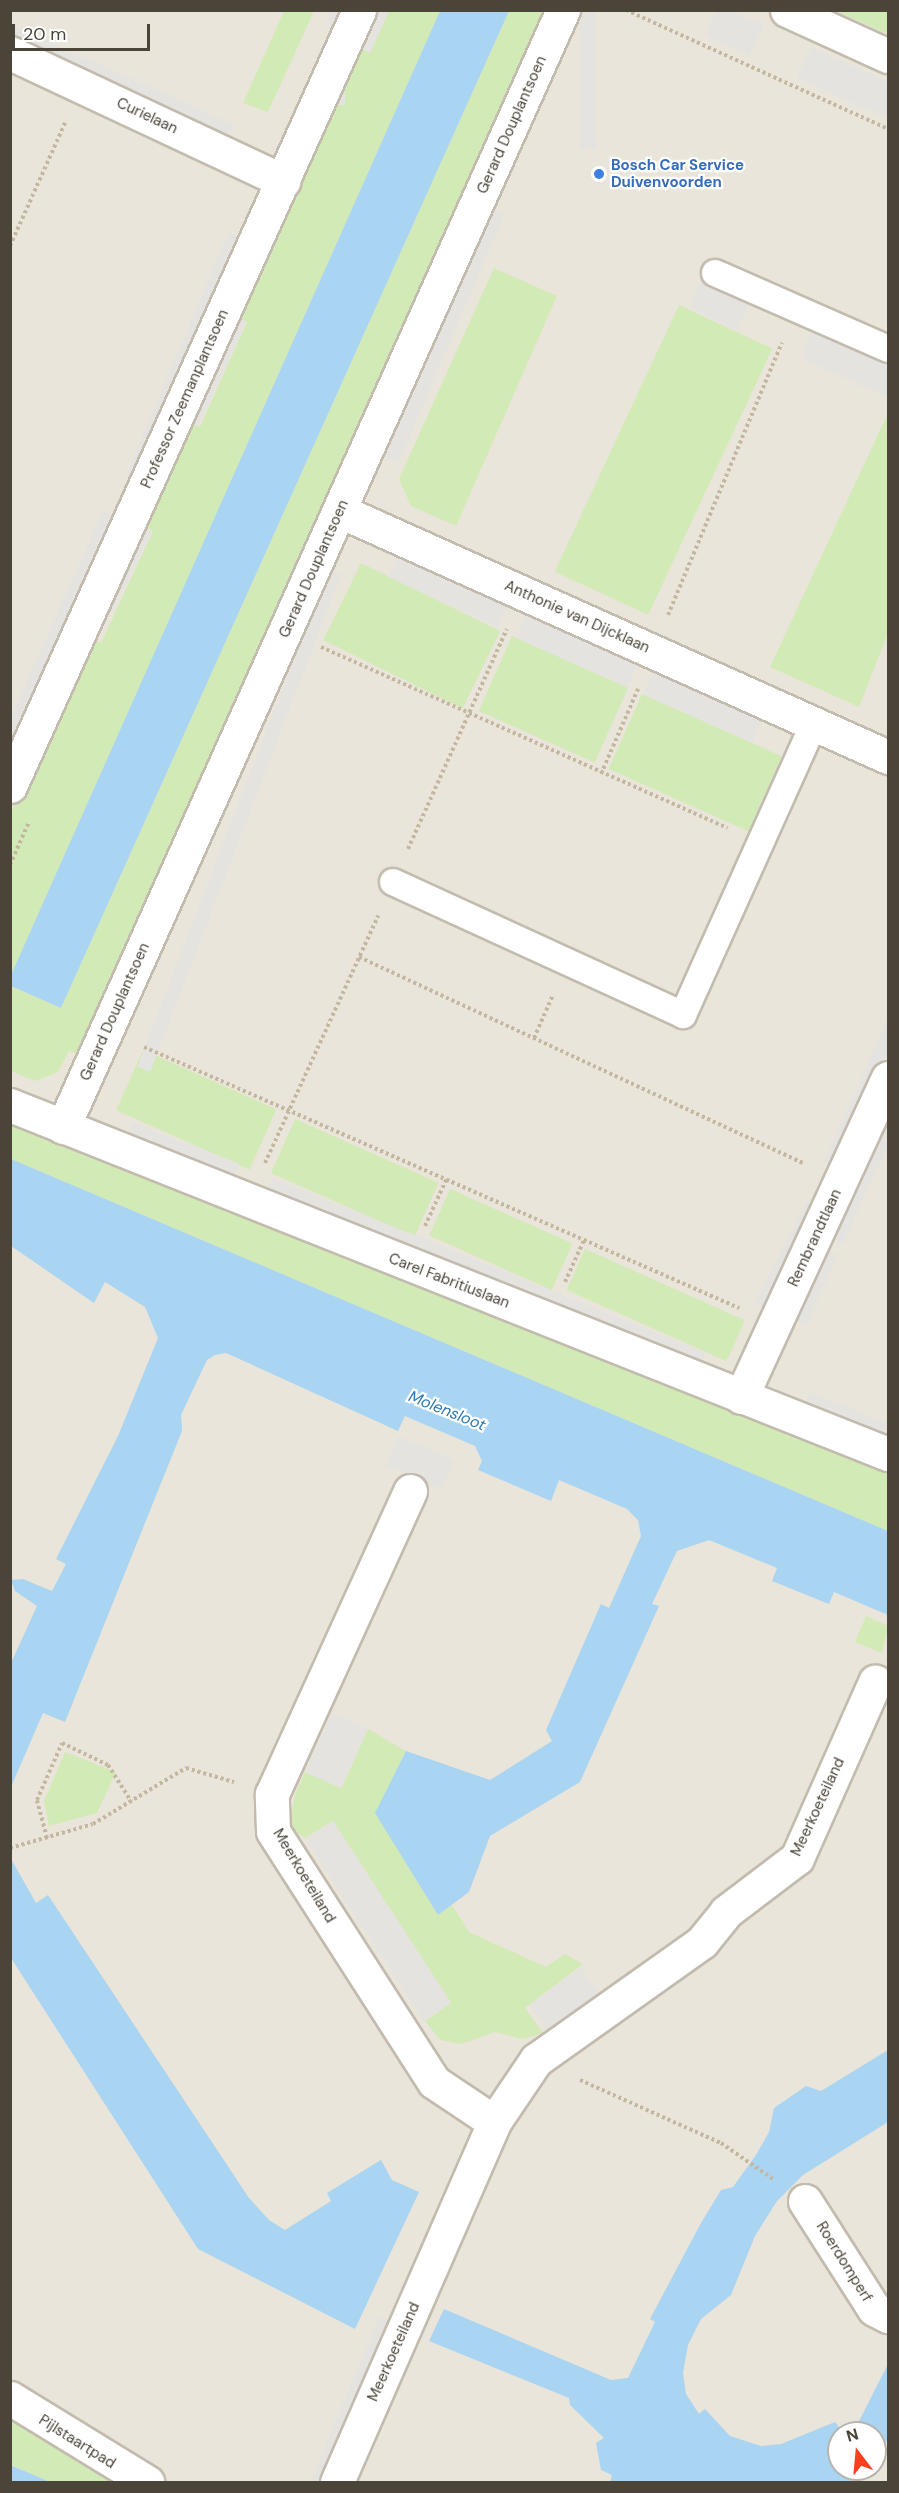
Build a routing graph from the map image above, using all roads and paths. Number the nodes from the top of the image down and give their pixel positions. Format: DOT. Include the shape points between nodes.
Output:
graph roads {
  1 [pos="359,10"];
  2 [pos="563,10"];
  3 [pos="626,10"];
  4 [pos="787,10"];
  5 [pos="10,53"];
  6 [pos="888,56"];
  7 [pos="82,85"];
  8 [pos="888,129"];
  9 [pos="283,181"];
  10 [pos="10,246"];
  11 [pos="715,273"];
  12 [pos="797,309"];
  13 [pos="888,349"];
  14 [pos="340,511"];
  15 [pos="523,593"];
  16 [pos="317,646"];
  17 [pos="654,650"];
  18 [pos="469,715"];
  19 [pos="814,724"];
  20 [pos="888,757"];
  21 [pos="601,774"];
  22 [pos="10,786"];
  23 [pos="760,843"];
  24 [pos="393,882"];
  25 [pos="359,957"];
  26 [pos="568,962"];
  27 [pos="534,1038"];
  28 [pos="138,1044"];
  29 [pos="888,1078"];
  30 [pos="10,1106"];
  31 [pos="289,1109"];
  32 [pos="63,1127"];
  33 [pos="447,1178"];
  34 [pos="841,1181"];
  35 [pos="247,1202"];
  36 [pos="408,1264"];
  37 [pos="775,1324"];
  38 [pos="741,1397"];
  39 [pos="888,1454"];
  40 [pos="410,1491"];
  41 [pos="875,1682"];
  42 [pos="272,1794"];
  43 [pos="131,1801"];
  44 [pos="47,1838"];
  45 [pos="10,1848"];
  46 [pos="536,2060"];
  47 [pos="494,2122"];
  48 [pos="775,2180"];
  49 [pos="805,2200"];
  50 [pos="888,2316"];
  51 [pos="10,2398"];
  52 [pos="147,2482"];
  53 [pos="337,2482"];
  1 -- 9 [label="street, Professor Zeemanplantsoen"];
  2 -- 14 [label="street, Gerard Douplantsoen"];
  3 -- 8 [label="path"];
  4 -- 6 [label="street"];
  5 -- 7 [label="street, Curielaan"];
  7 -- 9 [label="street, Curielaan"];
  7 -- 10 [label="path"];
  9 -- 22 [label="street, Professor Zeemanplantsoen"];
  11 -- 12 [label="lane"];
  12 -- 13 [label="lane"];
  12 -- 17 [label="path"];
  14 -- 15 [label="street, Anthonie van Dijcklaan"];
  14 -- 32 [label="street, Gerard Douplantsoen"];
  15 -- 17 [label="street, Anthonie van Dijcklaan"];
  15 -- 18 [label="path"];
  16 -- 18 [label="path"];
  17 -- 19 [label="street, Anthonie van Dijcklaan"];
  17 -- 21 [label="path"];
  18 -- 21 [label="path"];
  19 -- 20 [label="street, Anthonie van Dijcklaan"];
  19 -- 23 [label="lane"];
  21 -- 23 [label="path"];
  23 -- 26 [label="lane" via="683,1015"];
  24 -- 26 [label="lane"];
  25 -- 27 [label="path"];
  26 -- 27 [label="path"];
  27 -- 34 [label="path"];
  28 -- 31 [label="path"];
  29 -- 34 [label="street, Rembrandtlaan"];
  30 -- 32 [label="street, Carel Fabritiuslaan"];
  31 -- 33 [label="path"];
  31 -- 35 [label="path"];
  32 -- 35 [label="street, Carel Fabritiuslaan"];
  33 -- 36 [label="path"];
  33 -- 37 [label="path"];
  34 -- 37 [label="street, Rembrandtlaan"];
  35 -- 36 [label="street, Carel Fabritiuslaan"];
  36 -- 38 [label="street, Carel Fabritiuslaan"];
  37 -- 38 [label="street, Rembrandtlaan"];
  38 -- 39 [label="street, Carel Fabritiuslaan"];
  40 -- 42 [label="street, Meerkoeteiland"];
  41 -- 46 [label="street, Meerkoeteiland" via="796,1858 726,1912 702,1942"];
  42 -- 43 [label="path" via="186,1768"];
  42 -- 47 [label="street, Meerkoeteiland" via="273,1830 434,2082"];
  43 -- 44 [label="path" via="93,1824"];
  43 -- 44 [label="path" via="108,1765 62,1743 37,1800"];
  44 -- 45 [label="path"];
  46 -- 47 [label="street, Meerkoeteiland"];
  46 -- 48 [label="path" via="721,2143"];
  47 -- 53 [label="street, Meerkoeteiland"];
  49 -- 50 [label="street, Roerdomperf" via="873,2309"];
  51 -- 52 [label="street, Pijlstaartpad"];
}
